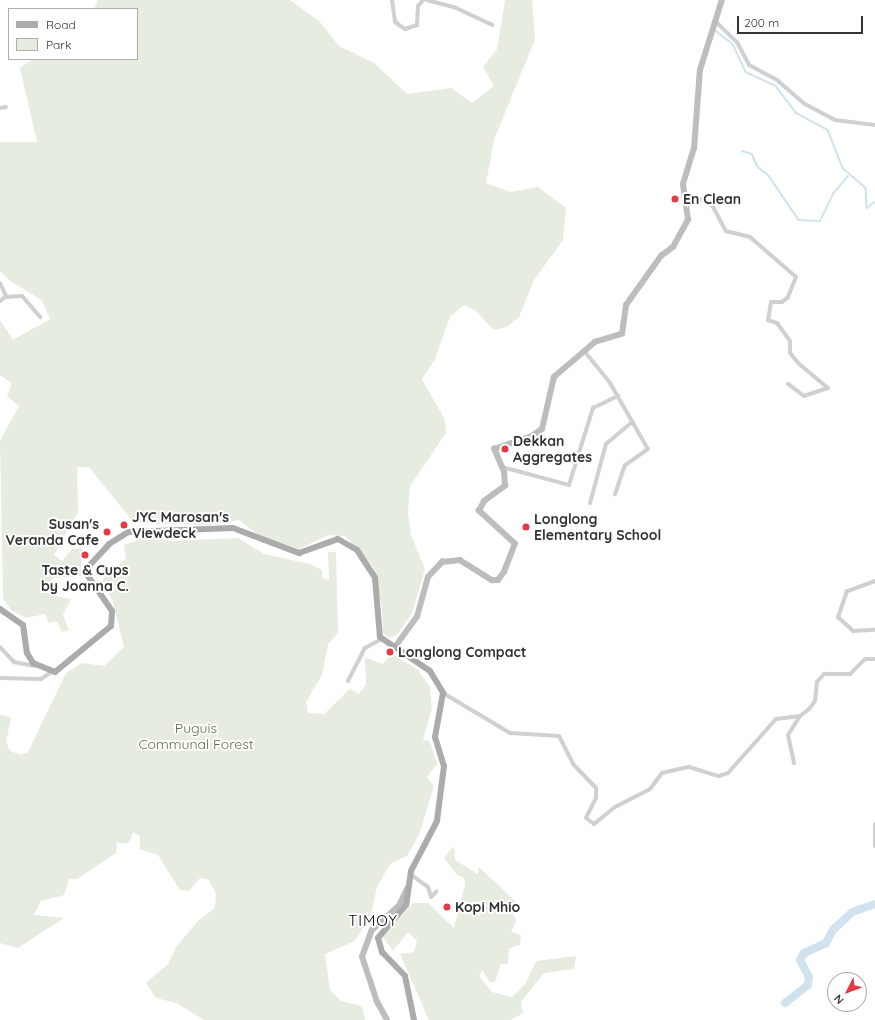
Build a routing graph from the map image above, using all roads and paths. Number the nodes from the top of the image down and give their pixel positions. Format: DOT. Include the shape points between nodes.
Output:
graph roads {
  1 [pos="392,0"];
  2 [pos="423,0"];
  3 [pos="427,0"];
  4 [pos="722,0"];
  5 [pos="715,22"];
  6 [pos="492,25"];
  7 [pos="6,107"];
  8 [pos="0,108"];
  9 [pos="875,125"];
  10 [pos="688,201"];
  11 [pos="0,283"];
  12 [pos="6,297"];
  13 [pos="0,300"];
  14 [pos="40,317"];
  15 [pos="585,352"];
  16 [pos="788,384"];
  17 [pos="618,396"];
  18 [pos="633,422"];
  19 [pos="502,467"];
  20 [pos="615,494"];
  21 [pos="590,503"];
  22 [pos="875,582"];
  23 [pos="0,609"];
  24 [pos="875,630"];
  25 [pos="382,639"];
  26 [pos="0,647"];
  27 [pos="395,647"];
  28 [pos="875,659"];
  29 [pos="35,666"];
  30 [pos="50,673"];
  31 [pos="0,678"];
  32 [pos="348,681"];
  33 [pos="443,693"];
  34 [pos="800,716"];
  35 [pos="794,763"];
  36 [pos="875,824"];
  37 [pos="875,846"];
  38 [pos="410,878"];
  39 [pos="437,891"];
  40 [pos="388,1020"];
  41 [pos="414,1020"];
  1 -- 2 [label="street" via="395,22 405,29 417,25 418,6"];
  3 -- 6 [label="street" via="456,8"];
  4 -- 5 [label="main road"];
  5 -- 9 [label="street" via="737,42 749,66 777,80 804,104 835,120"];
  5 -- 10 [label="main road" via="701,64 694,149 683,184"];
  7 -- 8 [label="street"];
  10 -- 15 [label="main road" via="688,220 681,235 626,306 623,332 595,342"];
  10 -- 16 [label="street" via="700,199 712,205 726,231 750,237 796,276 788,297 782,302 771,302 768,320 777,323 790,342 790,353 798,363 828,388 804,396"];
  11 -- 12 [label="street"];
  12 -- 13 [label="street"];
  12 -- 14 [label="street" via="22,296"];
  15 -- 17 [label="street"];
  15 -- 19 [label="main road" via="552,379 548,413 539,432 494,449"];
  17 -- 18 [label="street"];
  17 -- 19 [label="street" via="593,408 570,485"];
  18 -- 20 [label="street" via="648,449 624,465"];
  18 -- 21 [label="street" via="606,444"];
  19 -- 27 [label="main road" via="505,486 484,501 479,511 515,544 504,572 498,580 492,580 460,560 442,562 428,577 417,617"];
  22 -- 24 [label="street" via="847,591 838,615 853,631"];
  23 -- 29 [label="main road" via="23,624 27,653"];
  25 -- 27 [label="main road"];
  25 -- 30 [label="main road" via="372,570 346,541 331,540 303,553 276,547 242,529 140,530 128,532 109,544 87,568 88,576 112,611 111,626 78,655"];
  25 -- 32 [label="street" via="365,648"];
  26 -- 29 [label="street" via="14,662"];
  27 -- 33 [label="main road" via="430,671"];
  28 -- 34 [label="street" via="865,659 850,674 824,674 817,682 813,704"];
  29 -- 30 [label="main road"];
  30 -- 31 [label="street" via="42,680"];
  33 -- 34 [label="street" via="510,733 559,736 573,764 596,788 596,798 586,818 592,824 650,789 662,773 689,767 719,776 728,773 776,719"];
  33 -- 38 [label="main road" via="435,737 444,766 440,809"];
  34 -- 35 [label="street" via="788,735"];
  36 -- 37 [label="street"];
  38 -- 39 [label="street" via="428,887 432,897"];
  38 -- 40 [label="main road" via="399,906 372,930 362,957 377,1002"];
  38 -- 41 [label="main road" via="406,905 378,938 382,952 405,976"];
}
